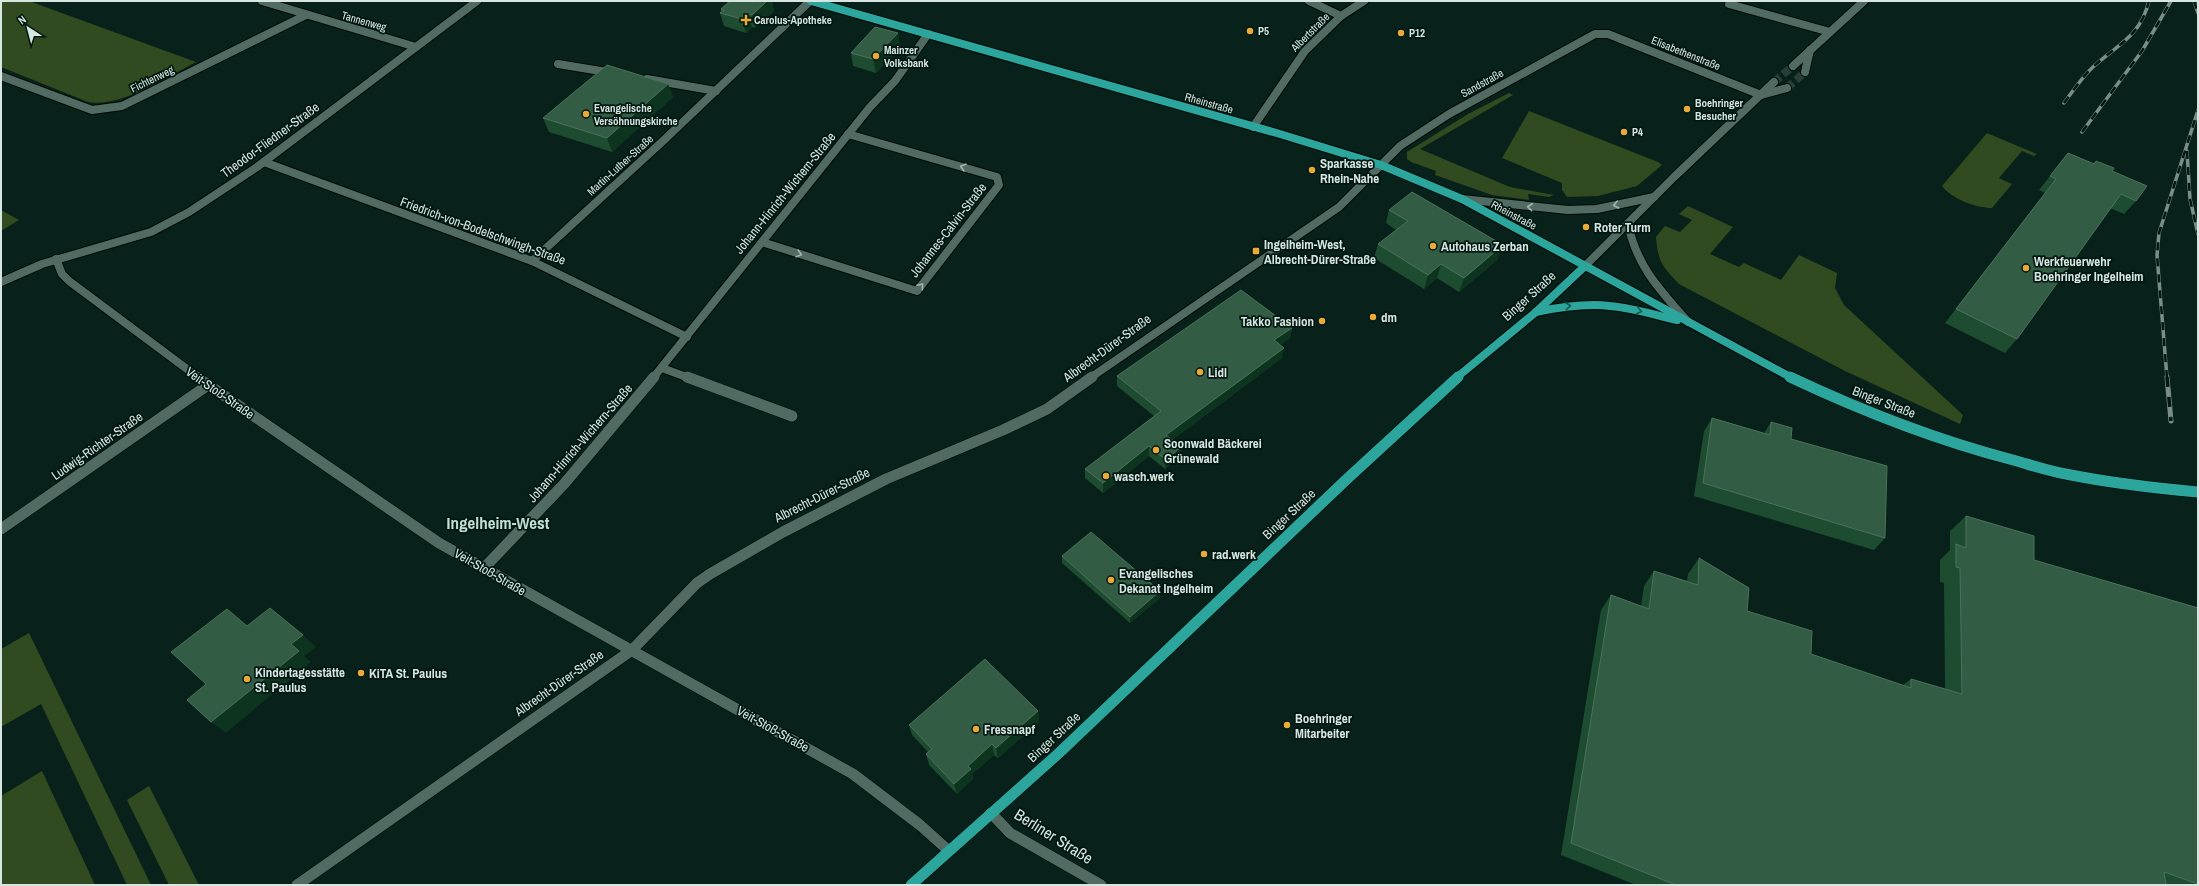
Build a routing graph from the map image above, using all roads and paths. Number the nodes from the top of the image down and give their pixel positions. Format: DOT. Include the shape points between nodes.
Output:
graph roads {
  1 [pos="262,1"];
  2 [pos="477,1"];
  3 [pos="811,1"];
  4 [pos="1309,1"];
  5 [pos="1364,1"];
  6 [pos="1864,1"];
  7 [pos="1729,4"];
  8 [pos="306,15"];
  9 [pos="1341,16"];
  10 [pos="1830,32"];
  11 [pos="1601,33"];
  12 [pos="928,34"];
  13 [pos="416,47"];
  14 [pos="1810,50"];
  15 [pos="558,64"];
  16 [pos="1793,66"];
  17 [pos="1805,72"];
  18 [pos="618,74"];
  19 [pos="1,76"];
  20 [pos="640,78"];
  21 [pos="1774,82"];
  22 [pos="1787,88"];
  23 [pos="716,90"];
  24 [pos="1761,95"];
  25 [pos="1253,127"];
  26 [pos="848,134"];
  27 [pos="264,162"];
  28 [pos="1381,166"];
  29 [pos="1654,197"];
  30 [pos="1462,199"];
  31 [pos="1628,224"];
  32 [pos="762,242"];
  33 [pos="56,259"];
  34 [pos="532,261"];
  35 [pos="1585,266"];
  36 [pos="1,282"];
  37 [pos="1536,312"];
  38 [pos="1688,322"];
  39 [pos="687,337"];
  40 [pos="662,368"];
  41 [pos="208,385"];
  42 [pos="792,416"];
  43 [pos="2198,492"];
  44 [pos="1,529"];
  45 [pos="484,568"];
  46 [pos="632,650"];
  47 [pos="991,813"];
  48 [pos="948,850"];
  49 [pos="297,885"];
  50 [pos="911,885"];
  51 [pos="1101,885"];
  1 -- 8 [label="street, Tannenweg"];
  2 -- 13 [label="street, Theodor-Fliedner-Straße"];
  3 -- 12 [label="main road, Rheinstraße"];
  3 -- 23 [label="street, Martin-Luther-Straße"];
  4 -- 9 [label="street"];
  5 -- 9 [label="street, Albertstraße"];
  6 -- 10 [label="street"];
  7 -- 10 [label="street"];
  8 -- 13 [label="street, Tannenweg"];
  8 -- 19 [label="street, Fichtenweg" via="122,106 92,110"];
  9 -- 25 [label="street, Albertstraße" via="1304,51"];
  10 -- 14 [label="street"];
  11 -- 24 [label="street, Elisabethenstraße"];
  11 -- 28 [label="street, Sandstraße" via="1449,114 1400,146"];
  12 -- 25 [label="main road, Rheinstraße"];
  12 -- 26 [label="street, Johann-Hinrich-Wichern-Straße" via="895,81"];
  13 -- 27 [label="street, Theodor-Fliedner-Straße"];
  14 -- 16 [label="street"];
  14 -- 17 [label="street"];
  15 -- 18 [label="street"];
  20 -- 23 [label="street"];
  21 -- 24 [label="street, Binger Straße"];
  22 -- 24 [label="street, Binger Straße"];
  23 -- 34 [label="street, Martin-Luther-Straße"];
  24 -- 29 [label="street, Binger Straße"];
  25 -- 28 [label="main road, Rheinstraße"];
  26 -- 32 [label="street, Johann-Hinrich-Wichern-Straße"];
  32 -- 26 [label="street, Johannes-Calvin-Straße, one-way" via="917,291 999,185 997,177"];
  27 -- 33 [label="street, Theodor-Fliedner-Straße" via="216,196 171,223 144,234"];
  27 -- 34 [label="street, Friedrich-von-Bodelschwingh-Straße"];
  28 -- 30 [label="main road, Rheinstraße"];
  28 -- 46 [label="street, Albrecht-Dürer-Straße" via="1338,207 1150,334 1047,409 886,479 754,547 697,583"];
  29 -- 30 [label="street, one-way" via="1598,209 1568,210"];
  29 -- 31 [label="street, Binger Straße"];
  30 -- 35 [label="main road, Rheinstraße"];
  31 -- 35 [label="street, Binger Straße"];
  31 -- 38 [label="street" via="1630,242 1637,260"];
  32 -- 39 [label="street, Johann-Hinrich-Wichern-Straße"];
  33 -- 36 [label="street, Theodor-Fliedner-Straße"];
  33 -- 41 [label="street, Veit-Stoß-Straße" via="62,274 69,281"];
  34 -- 39 [label="street, Friedrich-von-Bodelschwingh-Straße"];
  35 -- 37 [label="main road, Binger Straße"];
  35 -- 38 [label="main road, Binger Straße"];
  37 -- 38 [label="main road, one-way" via="1560,307 1601,305 1628,308"];
  37 -- 47 [label="main road, Binger Straße" via="1443,390 1059,753"];
  38 -- 43 [label="main road, Binger Straße" via="1780,373 1842,402 1959,445 2065,474"];
  39 -- 40 [label="street, Johann-Hinrich-Wichern-Straße"];
  40 -- 42 [label="street"];
  40 -- 45 [label="street, Johann-Hinrich-Wichern-Straße" via="564,484"];
  41 -- 44 [label="street, Ludwig-Richter-Straße"];
  41 -- 45 [label="street, Veit-Stoß-Straße" via="439,543"];
  45 -- 46 [label="street, Veit-Stoß-Straße"];
  46 -- 48 [label="street, Veit-Stoß-Straße" via="853,774 920,825"];
  46 -- 49 [label="street, Albrecht-Dürer-Straße"];
  47 -- 48 [label="main road, Binger Straße"];
  47 -- 51 [label="street, Berliner Straße" via="1010,833"];
  48 -- 50 [label="main road, Binger Straße"];
}
